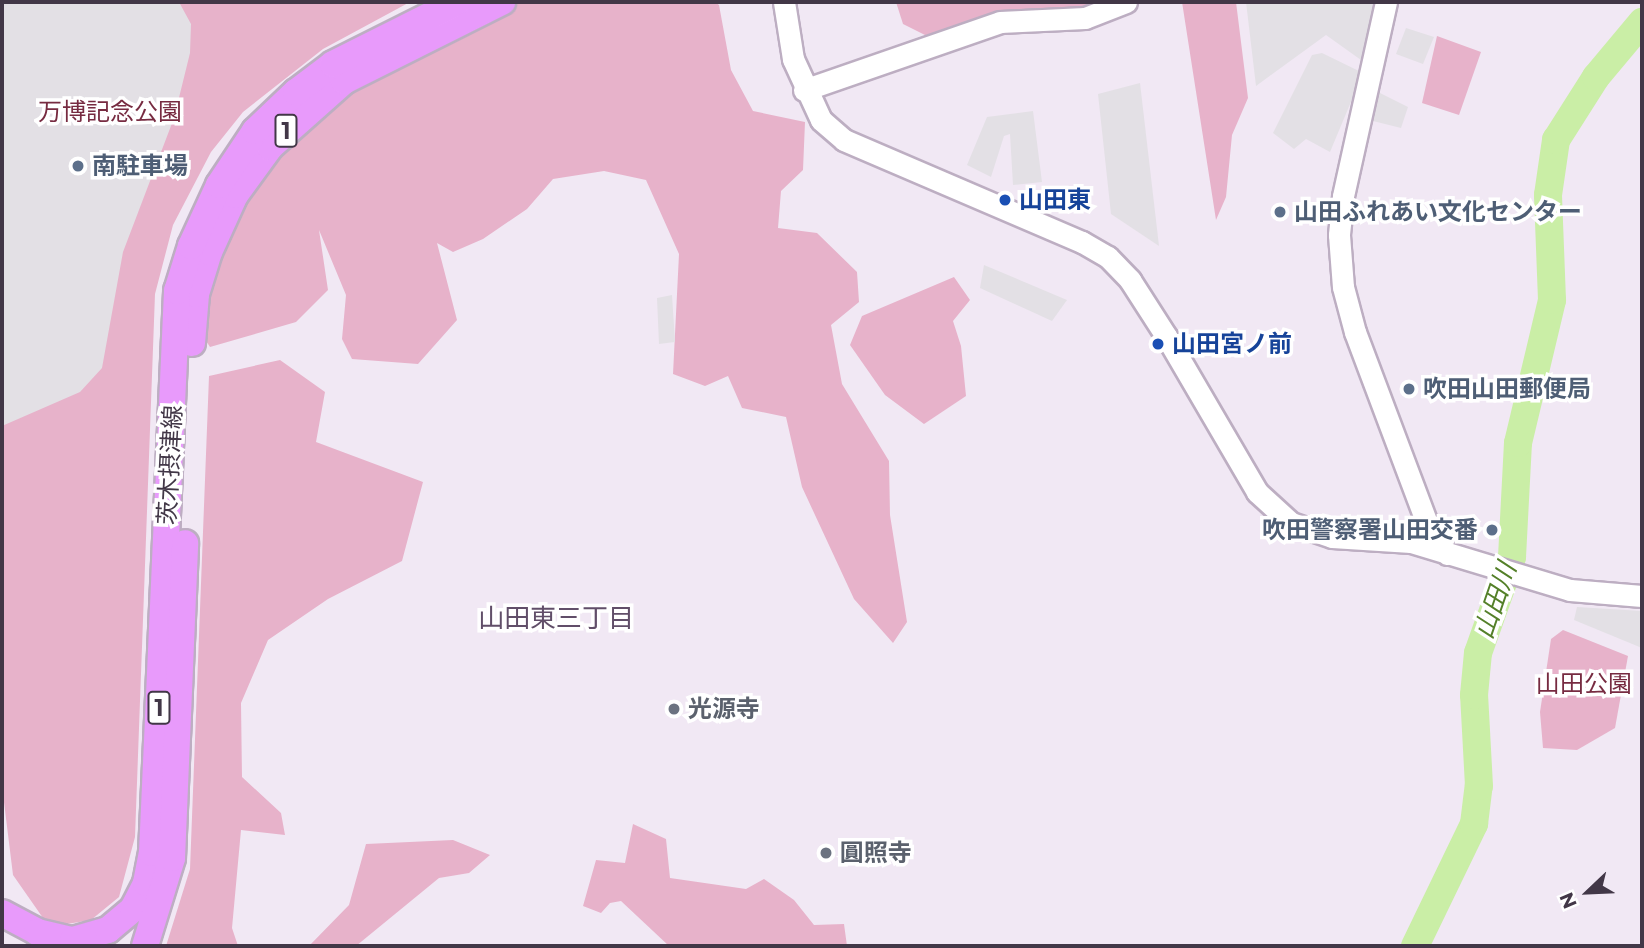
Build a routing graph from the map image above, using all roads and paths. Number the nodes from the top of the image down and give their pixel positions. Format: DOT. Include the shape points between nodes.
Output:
graph roads {
  1 [pos="457,2"];
  2 [pos="502,2"];
  3 [pos="784,2"];
  4 [pos="1126,2"];
  5 [pos="1386,2"];
  6 [pos="804,90"];
  7 [pos="1447,554"];
  8 [pos="1642,596"];
  9 [pos="2,913"];
  10 [pos="145,946"];
  1 -- 9 [label="main road, 茨木摂津線 / 1" via="333,64 296,92 255,131 219,185 191,246 177,291 152,853 146,883 133,909 108,930 73,940 37,932"];
  2 -- 10 [label="main road, 茨木摂津線 / 1" via="344,81 310,108 270,147 235,195 209,251 196,294 192,342 172,858"];
  3 -- 6 [label="street" via="793,59"];
  4 -- 6 [label="street" via="1085,18 1000,22"];
  5 -- 7 [label="street" via="1343,196 1339,235 1343,286 1355,332 1430,532"];
  6 -- 7 [label="street" via="821,120 844,140 1108,257 1130,280 1167,336 1257,492 1291,523 1310,534 1411,542"];
  7 -- 8 [label="street" via="1570,590"];
}
